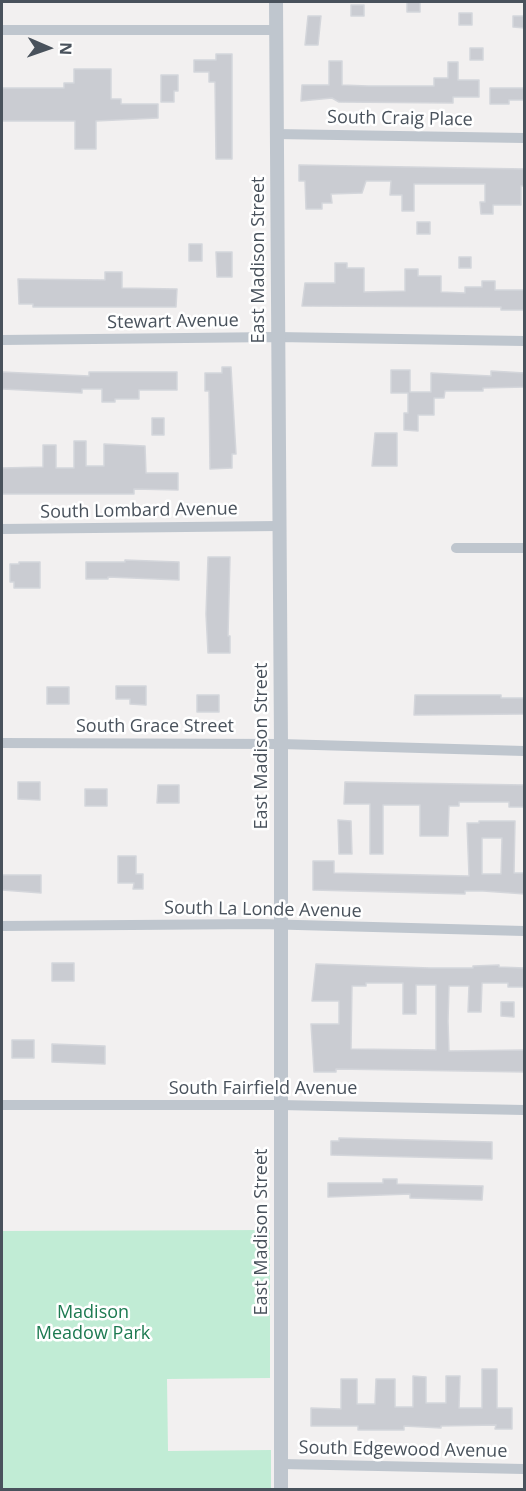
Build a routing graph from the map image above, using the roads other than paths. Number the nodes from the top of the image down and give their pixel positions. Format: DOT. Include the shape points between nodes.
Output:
graph roads {
  1 [pos="276,2"];
  2 [pos="2,30"];
  3 [pos="275,30"];
  4 [pos="275,134"];
  5 [pos="525,138"];
  6 [pos="277,337"];
  7 [pos="2,340"];
  8 [pos="525,341"];
  9 [pos="278,526"];
  10 [pos="2,529"];
  11 [pos="456,548"];
  12 [pos="525,548"];
  13 [pos="2,743"];
  14 [pos="281,744"];
  15 [pos="525,751"];
  16 [pos="280,925"];
  17 [pos="2,926"];
  18 [pos="525,931"];
  19 [pos="280,1104"];
  20 [pos="2,1106"];
  21 [pos="525,1110"];
  22 [pos="281,1464"];
  23 [pos="525,1469"];
  24 [pos="281,1490"];
  1 -- 3 [label="street, East Madison Street"];
  2 -- 3 [label="street"];
  3 -- 4 [label="street, East Madison Street"];
  4 -- 5 [label="street, South Craig Place"];
  4 -- 6 [label="street, East Madison Street"];
  6 -- 7 [label="street, Stewart Avenue"];
  6 -- 8 [label="street, Stewart Avenue"];
  6 -- 9 [label="street, East Madison Street"];
  9 -- 10 [label="street, South Lombard Avenue"];
  9 -- 14 [label="street, East Madison Street"];
  11 -- 12 [label="street"];
  13 -- 14 [label="street, South Grace Street"];
  14 -- 15 [label="street, South Grace Street"];
  14 -- 16 [label="street, East Madison Street"];
  16 -- 17 [label="street, South La Londe Avenue"];
  16 -- 18 [label="street, South La Londe Avenue"];
  16 -- 19 [label="street, East Madison Street"];
  19 -- 20 [label="street, South Fairfield Avenue"];
  19 -- 21 [label="street, South Fairfield Avenue"];
  19 -- 22 [label="street, East Madison Street"];
  22 -- 23 [label="street, South Edgewood Avenue"];
  22 -- 24 [label="street, East Madison Street"];
}
